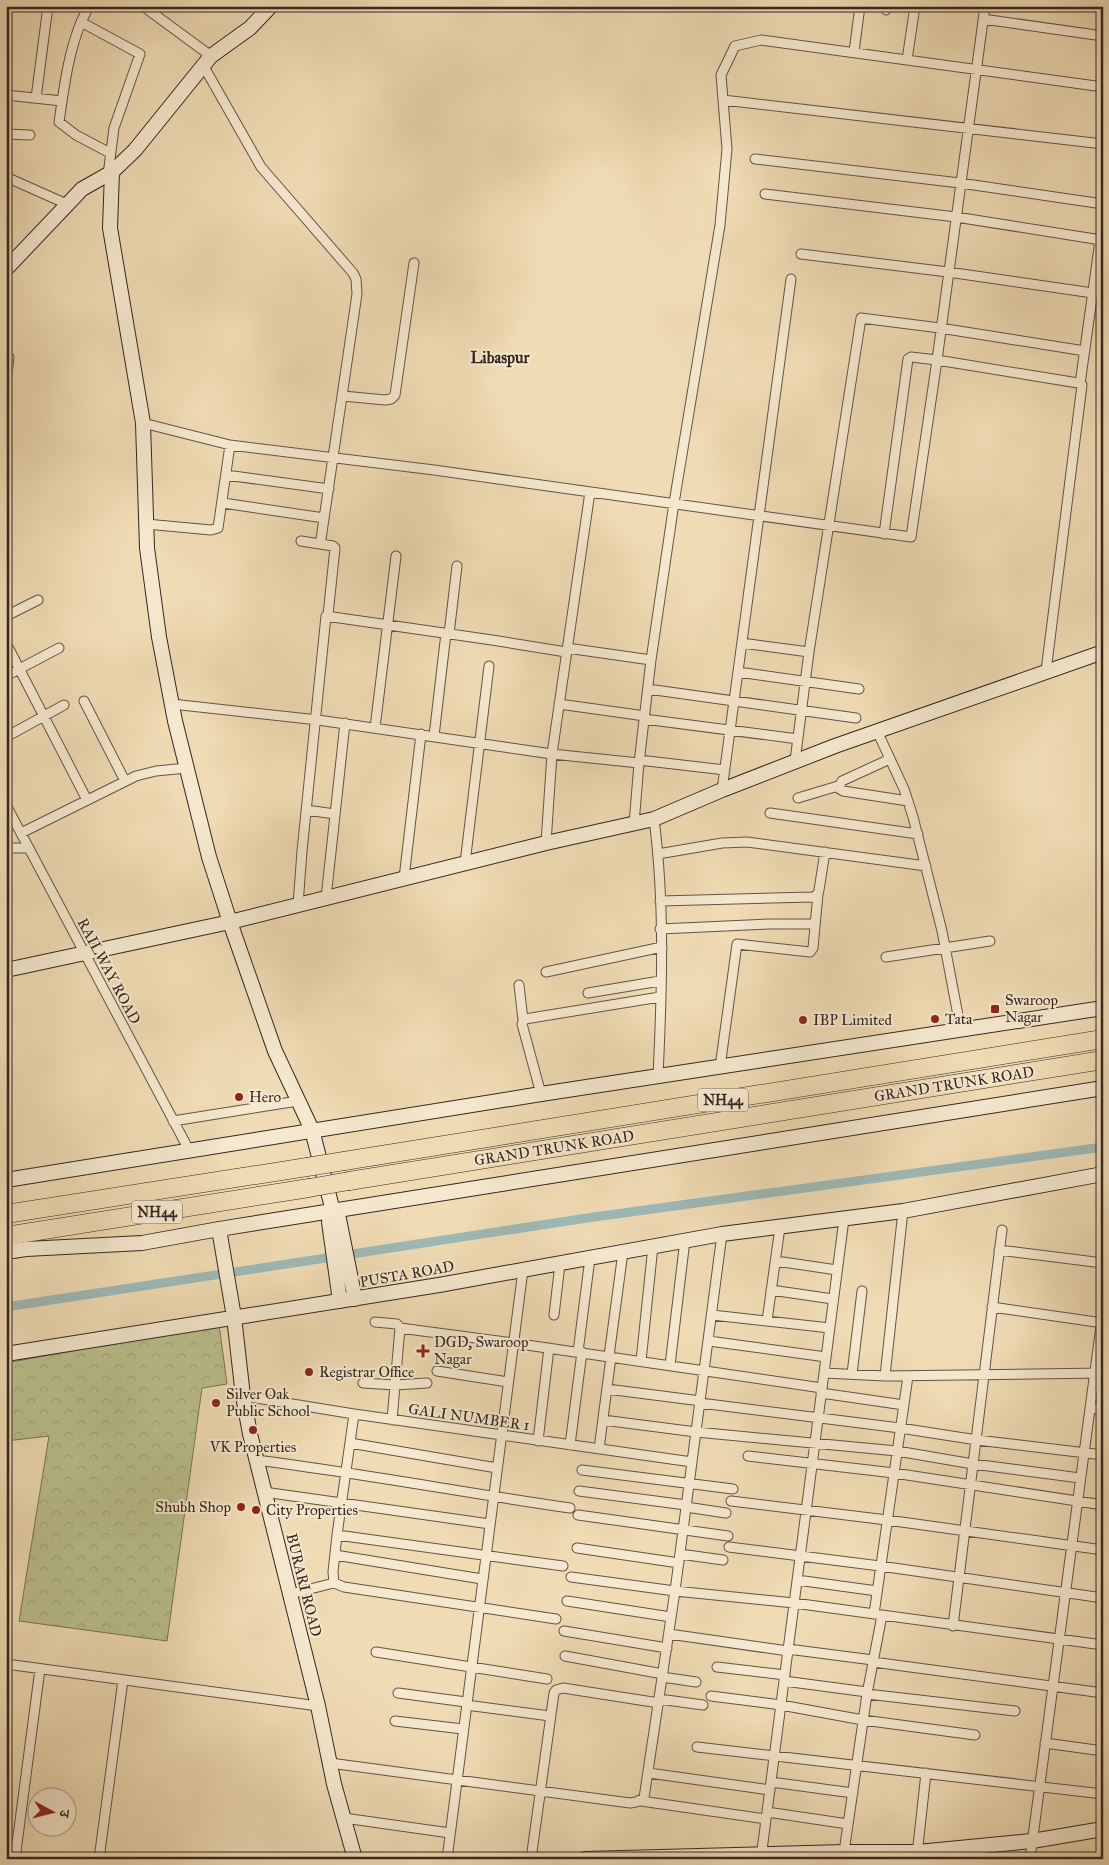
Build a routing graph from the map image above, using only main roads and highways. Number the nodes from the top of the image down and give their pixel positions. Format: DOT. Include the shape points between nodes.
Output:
graph roads {
  1 [pos="271,6"];
  2 [pos="110,174"];
  3 [pos="6,269"];
  4 [pos="1103,652"];
  5 [pos="230,922"];
  6 [pos="6,970"];
  7 [pos="1103,1008"];
  8 [pos="1103,1039"];
  9 [pos="1103,1060"];
  10 [pos="1103,1088"];
  11 [pos="312,1130"];
  12 [pos="1103,1174"];
  13 [pos="6,1180"];
  14 [pos="333,1213"];
  15 [pos="6,1214"];
  16 [pos="219,1229"];
  17 [pos="6,1236"];
  18 [pos="6,1245"];
  19 [pos="26,1248"];
  20 [pos="6,1252"];
  21 [pos="355,1299"];
  22 [pos="340,1301"];
  23 [pos="233,1311"];
  24 [pos="6,1354"];
  25 [pos="1103,1829"];
  26 [pos="842,1854"];
  27 [pos="917,1855"];
  28 [pos="761,1857"];
  29 [pos="356,1859"];
  30 [pos="585,1859"];
  1 -- 2 [label="main road" via="250,28 207,61 135,150"];
  2 -- 3 [label="main road" via="82,189"];
  2 -- 5 [label="main road" via="110,228 143,423 146,524 159,637 209,857"];
  4 -- 5 [label="main road" via="796,761 654,819"];
  5 -- 6 [label="main road"];
  5 -- 11 [label="main road" via="275,1051"];
  7 -- 11 [label="main road"];
  8 -- 15 [label="highway, GRAND TRUNK ROAD / NH44, bridge"];
  9 -- 17 [label="highway, GRAND TRUNK ROAD / NH44, bridge"];
  10 -- 14 [label="main road"];
  11 -- 13 [label="main road"];
  11 -- 14 [label="main road"];
  12 -- 21 [label="main road, PUSTA ROAD" via="903,1211 685,1240"];
  14 -- 16 [label="main road"];
  14 -- 21 [label="main road" via="339,1219"];
  14 -- 22 [label="main road" via="329,1222"];
  16 -- 19 [label="main road" via="142,1243"];
  16 -- 23 [label="main road, BURARI ROAD"];
  18 -- 19 [label="main road"];
  19 -- 20 [label="main road"];
  21 -- 22 [label="main road, PUSTA ROAD"];
  22 -- 23 [label="main road, PUSTA ROAD"];
  23 -- 24 [label="main road, PUSTA ROAD"];
  23 -- 29 [label="main road, BURARI ROAD" via="242,1396 256,1460"];
  25 -- 27 [label="main road"];
  26 -- 27 [label="main road"];
  26 -- 28 [label="main road"];
  28 -- 30 [label="main road"];
}
